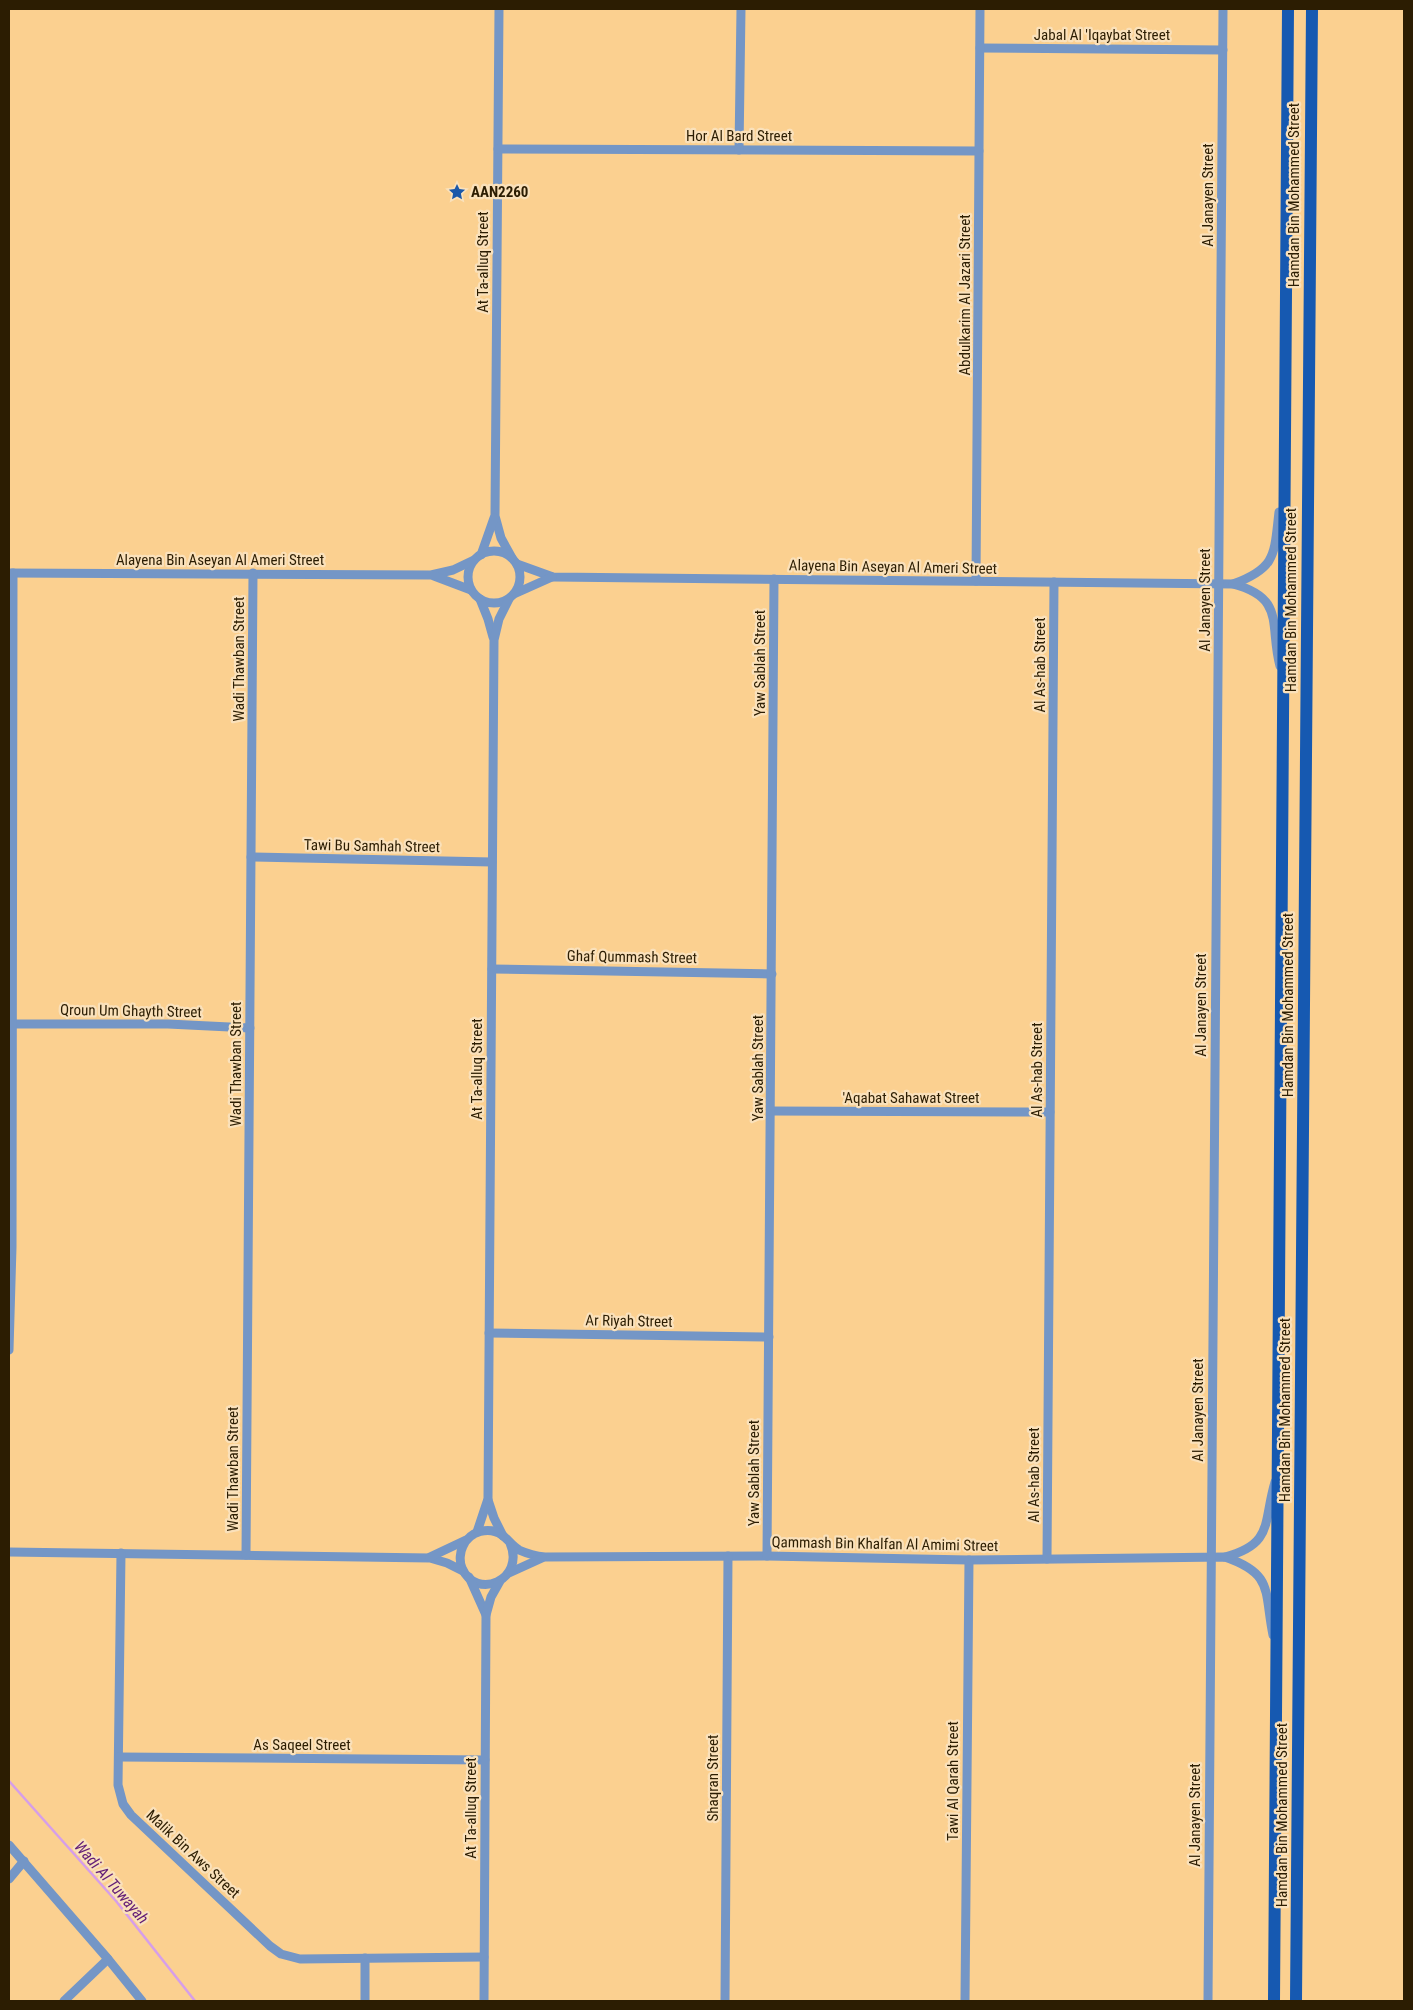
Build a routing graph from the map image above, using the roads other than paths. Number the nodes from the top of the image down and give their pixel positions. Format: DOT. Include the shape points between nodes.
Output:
graph roads {
  1 [pos="499,9"];
  2 [pos="741,9"];
  3 [pos="980,9"];
  4 [pos="1223,9"];
  5 [pos="1288,9"];
  6 [pos="1312,9"];
  7 [pos="980,48"];
  8 [pos="1223,50"];
  9 [pos="498,149"];
  10 [pos="739,150"];
  11 [pos="979,151"];
  12 [pos="1285,480"];
  13 [pos="495,516"];
  14 [pos="477,558"];
  15 [pos="514,561"];
  16 [pos="11,573"];
  17 [pos="253,573"];
  18 [pos="431,575"];
  19 [pos="553,577"];
  20 [pos="774,579"];
  21 [pos="976,582"];
  22 [pos="1054,582"];
  23 [pos="1218,584"];
  24 [pos="1233,584"];
  25 [pos="471,590"];
  26 [pos="511,597"];
  27 [pos="480,599"];
  28 [pos="494,640"];
  29 [pos="1283,679"];
  30 [pos="251,857"];
  31 [pos="10,860"];
  32 [pos="492,862"];
  33 [pos="492,969"];
  34 [pos="772,974"];
  35 [pos="11,1024"];
  36 [pos="250,1028"];
  37 [pos="771,1111"];
  38 [pos="1050,1112"];
  39 [pos="489,1333"];
  40 [pos="769,1337"];
  41 [pos="9,1350"];
  42 [pos="1277,1474"];
  43 [pos="488,1499"];
  44 [pos="477,1532"];
  45 [pos="466,1540"];
  46 [pos="507,1540"];
  47 [pos="9,1552"];
  48 [pos="121,1553"];
  49 [pos="246,1555"];
  50 [pos="728,1556"];
  51 [pos="767,1556"];
  52 [pos="545,1557"];
  53 [pos="1210,1557"];
  54 [pos="1225,1557"];
  55 [pos="430,1558"];
  56 [pos="1047,1559"];
  57 [pos="969,1560"];
  58 [pos="466,1574"];
  59 [pos="508,1574"];
  60 [pos="500,1581"];
  61 [pos="486,1615"];
  62 [pos="1276,1650"];
  63 [pos="119,1757"];
  64 [pos="485,1760"];
  65 [pos="9,1845"];
  66 [pos="24,1861"];
  67 [pos="9,1879"];
  68 [pos="484,1957"];
  69 [pos="365,1958"];
  70 [pos="108,1959"];
  71 [pos="64,2001"];
  72 [pos="142,2001"];
  73 [pos="365,2001"];
  74 [pos="484,2001"];
  75 [pos="725,2001"];
  76 [pos="965,2001"];
  77 [pos="1208,2001"];
  78 [pos="1274,2001"];
  79 [pos="1296,2001"];
  1 -- 9 [label="street, At Ta-alluq Street"];
  2 -- 10 [label="street"];
  3 -- 7 [label="street, Abdulkarim Al Jazari Street"];
  4 -- 8 [label="street, Al Janayen Street"];
  5 -- 12 [label="main road, Hamdan Bin Mohammed Street"];
  6 -- 79 [label="main road, Hamdan Bin Mohammed Street"];
  7 -- 8 [label="street, Jabal Al 'Iqaybat Street"];
  7 -- 11 [label="street, Abdulkarim Al Jazari Street"];
  8 -- 23 [label="street, Al Janayen Street"];
  9 -- 10 [label="street, Hor Al Bard Street"];
  9 -- 13 [label="street, At Ta-alluq Street"];
  10 -- 11 [label="street, Hor Al Bard Street"];
  11 -- 21 [label="street, Abdulkarim Al Jazari Street"];
  12 -- 24 [label="street, Alayena Bin Aseyan Al Ameri Street" via="1272,557 1260,572"];
  12 -- 29 [label="main road, Hamdan Bin Mohammed Street"];
  13 -- 14 [label="street, At Ta-alluq Street"];
  13 -- 15 [label="street, At Ta-alluq Street" via="501,538"];
  14 -- 15 [label="street" via="487,552 500,552"];
  14 -- 18 [label="street, Alayena Bin Aseyan Al Ameri Street" via="453,570"];
  14 -- 25 [label="street" via="468,578"];
  15 -- 19 [label="street, Alayena Bin Aseyan Al Ameri Street"];
  15 -- 26 [label="street" via="520,580"];
  16 -- 17 [label="street, Alayena Bin Aseyan Al Ameri Street"];
  16 -- 31 [label="street"];
  17 -- 18 [label="street, Alayena Bin Aseyan Al Ameri Street"];
  17 -- 30 [label="street, Wadi Thawban Street"];
  18 -- 25 [label="street, Alayena Bin Aseyan Al Ameri Street"];
  19 -- 20 [label="street, Alayena Bin Aseyan Al Ameri Street"];
  19 -- 26 [label="street, Alayena Bin Aseyan Al Ameri Street"];
  20 -- 21 [label="street, Alayena Bin Aseyan Al Ameri Street"];
  20 -- 34 [label="street, Yaw Sablah Street"];
  21 -- 22 [label="street, Alayena Bin Aseyan Al Ameri Street"];
  22 -- 23 [label="street, Alayena Bin Aseyan Al Ameri Street"];
  22 -- 38 [label="street, Al As-hab Street"];
  23 -- 24 [label="street, Alayena Bin Aseyan Al Ameri Street"];
  23 -- 53 [label="street, Al Janayen Street"];
  24 -- 29 [label="street, Alayena Bin Aseyan Al Ameri Street" via="1260,594 1269,606"];
  25 -- 27 [label="street"];
  26 -- 27 [label="street" via="497,603"];
  26 -- 28 [label="street, At Ta-alluq Street" via="499,619"];
  27 -- 28 [label="street, At Ta-alluq Street"];
  28 -- 32 [label="street, At Ta-alluq Street"];
  29 -- 42 [label="main road, Hamdan Bin Mohammed Street"];
  30 -- 32 [label="street, Tawi Bu Samhah Street"];
  30 -- 36 [label="street, Wadi Thawban Street"];
  31 -- 35 [label="street"];
  32 -- 33 [label="street, At Ta-alluq Street"];
  33 -- 34 [label="street, Ghaf Qummash Street"];
  33 -- 39 [label="street, At Ta-alluq Street"];
  34 -- 37 [label="street, Yaw Sablah Street"];
  35 -- 36 [label="street, Qroun Um Ghayth Street" via="168,1024"];
  35 -- 41 [label="street"];
  36 -- 49 [label="street, Wadi Thawban Street"];
  37 -- 38 [label="street, 'Aqabat Sahawat Street"];
  37 -- 40 [label="street, Yaw Sablah Street"];
  38 -- 56 [label="street, Al As-hab Street"];
  39 -- 40 [label="street, Ar Riyah Street"];
  39 -- 43 [label="street, At Ta-alluq Street"];
  40 -- 51 [label="street, Yaw Sablah Street"];
  42 -- 54 [label="street, Qammash Bin Khalfan Al Amimi Street" via="1266,1525 1259,1538 1244,1551"];
  42 -- 62 [label="main road, Hamdan Bin Mohammed Street"];
  43 -- 44 [label="street, At Ta-alluq Street"];
  43 -- 46 [label="street, At Ta-alluq Street" via="494,1518"];
  44 -- 45 [label="street"];
  44 -- 46 [label="street" via="488,1530"];
  45 -- 55 [label="street"];
  45 -- 58 [label="street" via="460,1558"];
  46 -- 52 [label="street, Qammash Bin Khalfan Al Amimi Street" via="526,1553"];
  46 -- 59 [label="street" via="514,1556"];
  47 -- 48 [label="street"];
  48 -- 49 [label="street"];
  48 -- 63 [label="street, Malik Bin Aws Street"];
  49 -- 55 [label="street"];
  50 -- 51 [label="street, Qammash Bin Khalfan Al Amimi Street"];
  50 -- 52 [label="street, Qammash Bin Khalfan Al Amimi Street"];
  50 -- 75 [label="street, Shaqran Street"];
  51 -- 57 [label="street, Qammash Bin Khalfan Al Amimi Street"];
  52 -- 59 [label="street, Qammash Bin Khalfan Al Amimi Street"];
  53 -- 54 [label="street, Qammash Bin Khalfan Al Amimi Street"];
  53 -- 56 [label="street, Qammash Bin Khalfan Al Amimi Street"];
  53 -- 77 [label="street, Al Janayen Street"];
  54 -- 62 [label="street, Qammash Bin Khalfan Al Amimi Street" via="1246,1565 1261,1580"];
  55 -- 58 [label="street" via="448,1563"];
  56 -- 57 [label="street, Qammash Bin Khalfan Al Amimi Street"];
  57 -- 76 [label="street, Tawi Al Qarah Street"];
  58 -- 60 [label="street" via="484,1584"];
  58 -- 61 [label="street, At Ta-alluq Street"];
  59 -- 60 [label="street"];
  60 -- 61 [label="street, At Ta-alluq Street"];
  61 -- 64 [label="street, At Ta-alluq Street"];
  62 -- 78 [label="main road, Hamdan Bin Mohammed Street"];
  63 -- 64 [label="street, As Saqeel Street"];
  63 -- 69 [label="street, Malik Bin Aws Street" via="119,1792 127,1810 270,1946 293,1958"];
  64 -- 68 [label="street, At Ta-alluq Street"];
  65 -- 66 [label="street"];
  66 -- 67 [label="street"];
  66 -- 70 [label="street"];
  68 -- 69 [label="street, Malik Bin Aws Street"];
  68 -- 74 [label="street, At Ta-alluq Street"];
  69 -- 73 [label="street"];
  70 -- 71 [label="street"];
  70 -- 72 [label="street"];
}
